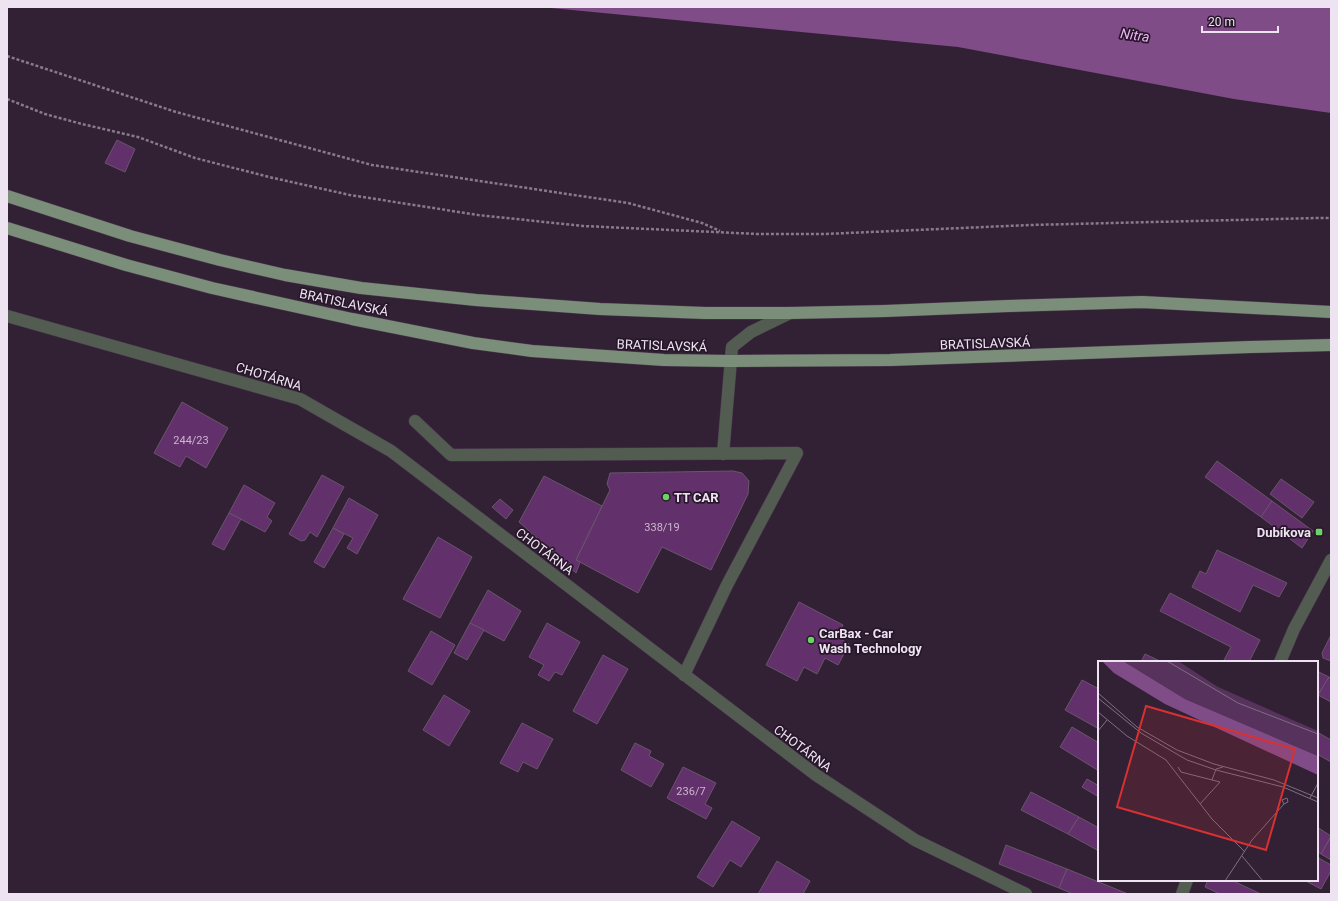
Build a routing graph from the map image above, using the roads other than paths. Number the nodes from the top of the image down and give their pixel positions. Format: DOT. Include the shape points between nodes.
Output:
graph roads {
  1 [pos="7,196"];
  2 [pos="7,228"];
  3 [pos="1331,312"];
  4 [pos="790,313"];
  5 [pos="7,316"];
  6 [pos="1331,345"];
  7 [pos="730,361"];
  8 [pos="415,421"];
  9 [pos="723,454"];
  10 [pos="1331,560"];
  11 [pos="1280,661"];
  12 [pos="684,675"];
  13 [pos="1187,881"];
  14 [pos="1026,894"];
  15 [pos="1182,894"];
  1 -- 4 [label="main road, BRATISLAVSKÁ" via="130,236 220,260 285,275 361,288 600,309"];
  2 -- 7 [label="main road, BRATISLAVSKÁ" via="126,265 212,288 473,343 584,355"];
  3 -- 4 [label="main road, BRATISLAVSKÁ" via="1142,302"];
  4 -- 7 [label="street" via="751,332 732,348"];
  5 -- 12 [label="street, CHOTÁRNA" via="300,399 391,451"];
  6 -- 7 [label="main road, BRATISLAVSKÁ" via="890,360"];
  7 -- 9 [label="street"];
  8 -- 9 [label="street" via="451,455"];
  9 -- 12 [label="street" via="797,453 726,585"];
  10 -- 11 [label="street" via="1294,629"];
  12 -- 14 [label="street, CHOTÁRNA" via="816,775 914,840"];
  13 -- 15 [label="street"];
}
